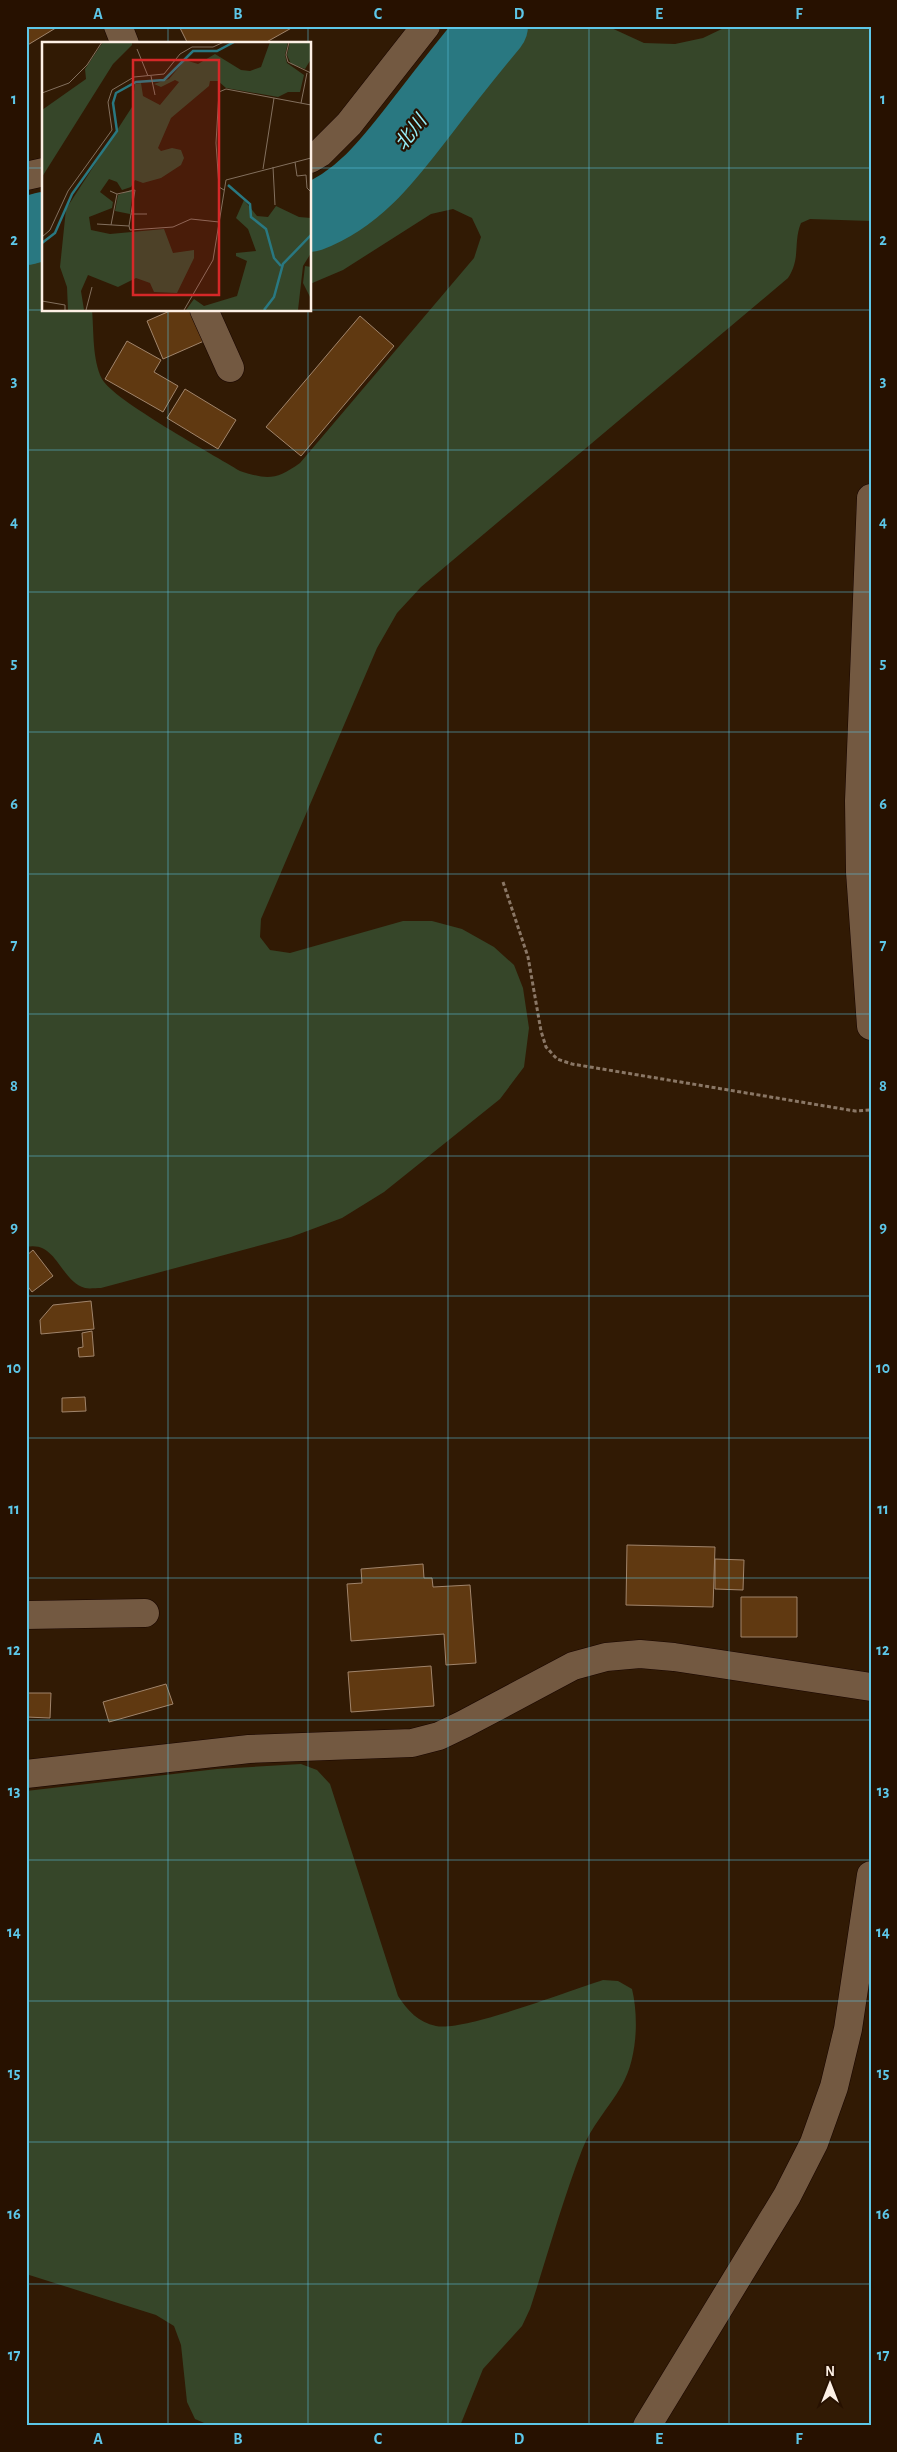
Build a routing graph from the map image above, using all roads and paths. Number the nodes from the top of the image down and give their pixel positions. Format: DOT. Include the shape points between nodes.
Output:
graph roads {
  1 [pos="118,26"];
  2 [pos="426,26"];
  3 [pos="124,42"];
  4 [pos="311,158"];
  5 [pos="42,172"];
  6 [pos="26,176"];
  7 [pos="204,311"];
  8 [pos="230,368"];
  9 [pos="871,498"];
  10 [pos="503,882"];
  11 [pos="871,1026"];
  12 [pos="871,1110"];
  13 [pos="145,1613"];
  14 [pos="26,1615"];
  15 [pos="871,1687"];
  16 [pos="26,1774"];
  17 [pos="871,1876"];
  18 [pos="647,2426"];
  1 -- 3 [label="street"];
  2 -- 4 [label="street" via="349,124 320,153"];
  5 -- 6 [label="street"];
  7 -- 8 [label="street"];
  9 -- 11 [label="street" via="860,872"];
  10 -- 12 [label="path" via="528,957 541,1031 546,1047 557,1059 855,1111"];
  13 -- 14 [label="street"];
  15 -- 16 [label="street" via="674,1657 640,1654 606,1657 573,1666 448,1732 412,1743 248,1750"];
  17 -- 18 [label="street" via="848,2029 834,2087 814,2143 787,2196"];
}
